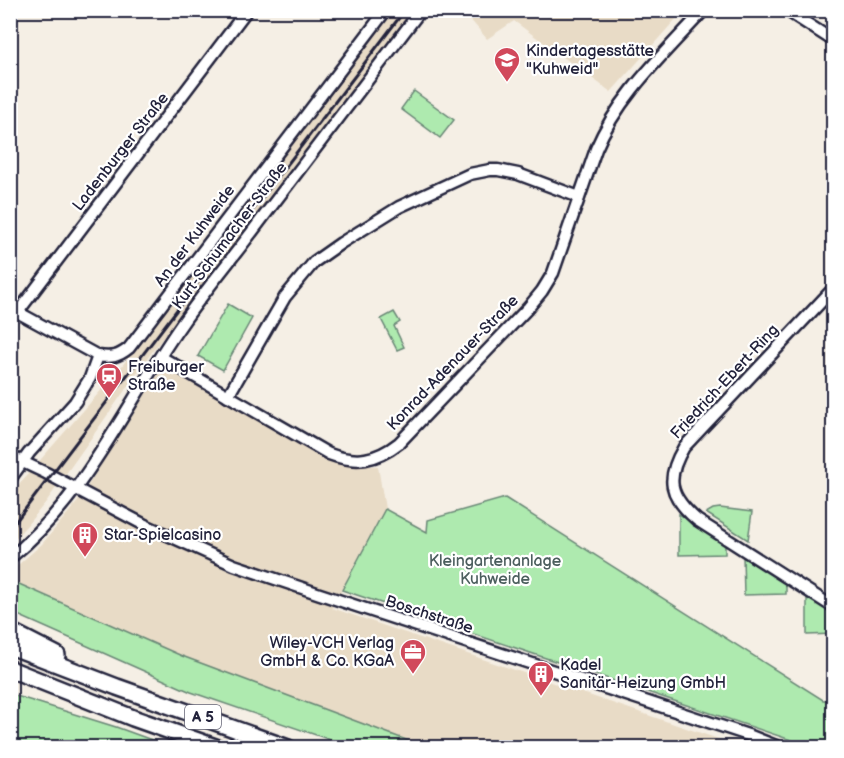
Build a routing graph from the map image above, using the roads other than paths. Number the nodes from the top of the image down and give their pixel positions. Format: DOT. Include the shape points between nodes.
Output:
graph roads {
  1 [pos="247,10"];
  2 [pos="386,10"];
  3 [pos="421,10"];
  4 [pos="704,10"];
  5 [pos="786,10"];
  6 [pos="834,41"];
  7 [pos="579,197"];
  8 [pos="834,288"];
  9 [pos="14,310"];
  10 [pos="98,356"];
  11 [pos="161,357"];
  12 [pos="228,396"];
  13 [pos="10,456"];
  14 [pos="22,462"];
  15 [pos="10,479"];
  16 [pos="76,489"];
  17 [pos="10,558"];
  18 [pos="834,606"];
  19 [pos="10,631"];
  20 [pos="10,646"];
  21 [pos="10,669"];
  22 [pos="10,675"];
  23 [pos="49,685"];
  24 [pos="117,687"];
  25 [pos="218,747"];
  26 [pos="288,747"];
  27 [pos="781,747"];
  1 -- 9 [label="street, Ladenburger Straße"];
  2 -- 10 [label="street, An der Kuhweide" via="129,348 120,356"];
  3 -- 11 [label="street, Kurt-Schumacher-Straße" via="181,325"];
  4 -- 7 [label="street, Konrad-Adenauer-Straße" via="612,117"];
  5 -- 6 [label="street"];
  7 -- 12 [label="street" via="519,174 490,170 470,174 399,207 314,262 285,297"];
  7 -- 12 [label="street, Konrad-Adenauer-Straße" via="553,273 542,291 388,451 366,460 342,459"];
  8 -- 18 [label="street, Friedrich-Ebert-Ring" via="684,447 676,459 672,480 682,508 697,520"];
  9 -- 10 [label="street"];
  10 -- 14 [label="street" via="75,402"];
  11 -- 12 [label="street, Konrad-Adenauer-Straße"];
  11 -- 16 [label="street, Kurt-Schumacher-Straße"];
  13 -- 14 [label="street"];
  14 -- 15 [label="street"];
  14 -- 16 [label="street"];
  16 -- 17 [label="street, Kurt-Schumacher-Straße" via="31,542"];
  16 -- 27 [label="street, Boschstraße" via="150,528 234,565"];
  19 -- 24 [label="highway"];
  20 -- 24 [label="highway, A 5"];
  21 -- 23 [label="highway, A 5"];
  22 -- 23 [label="highway, A 5"];
  23 -- 25 [label="highway, A 5"];
  24 -- 26 [label="highway, A 5"];
}
